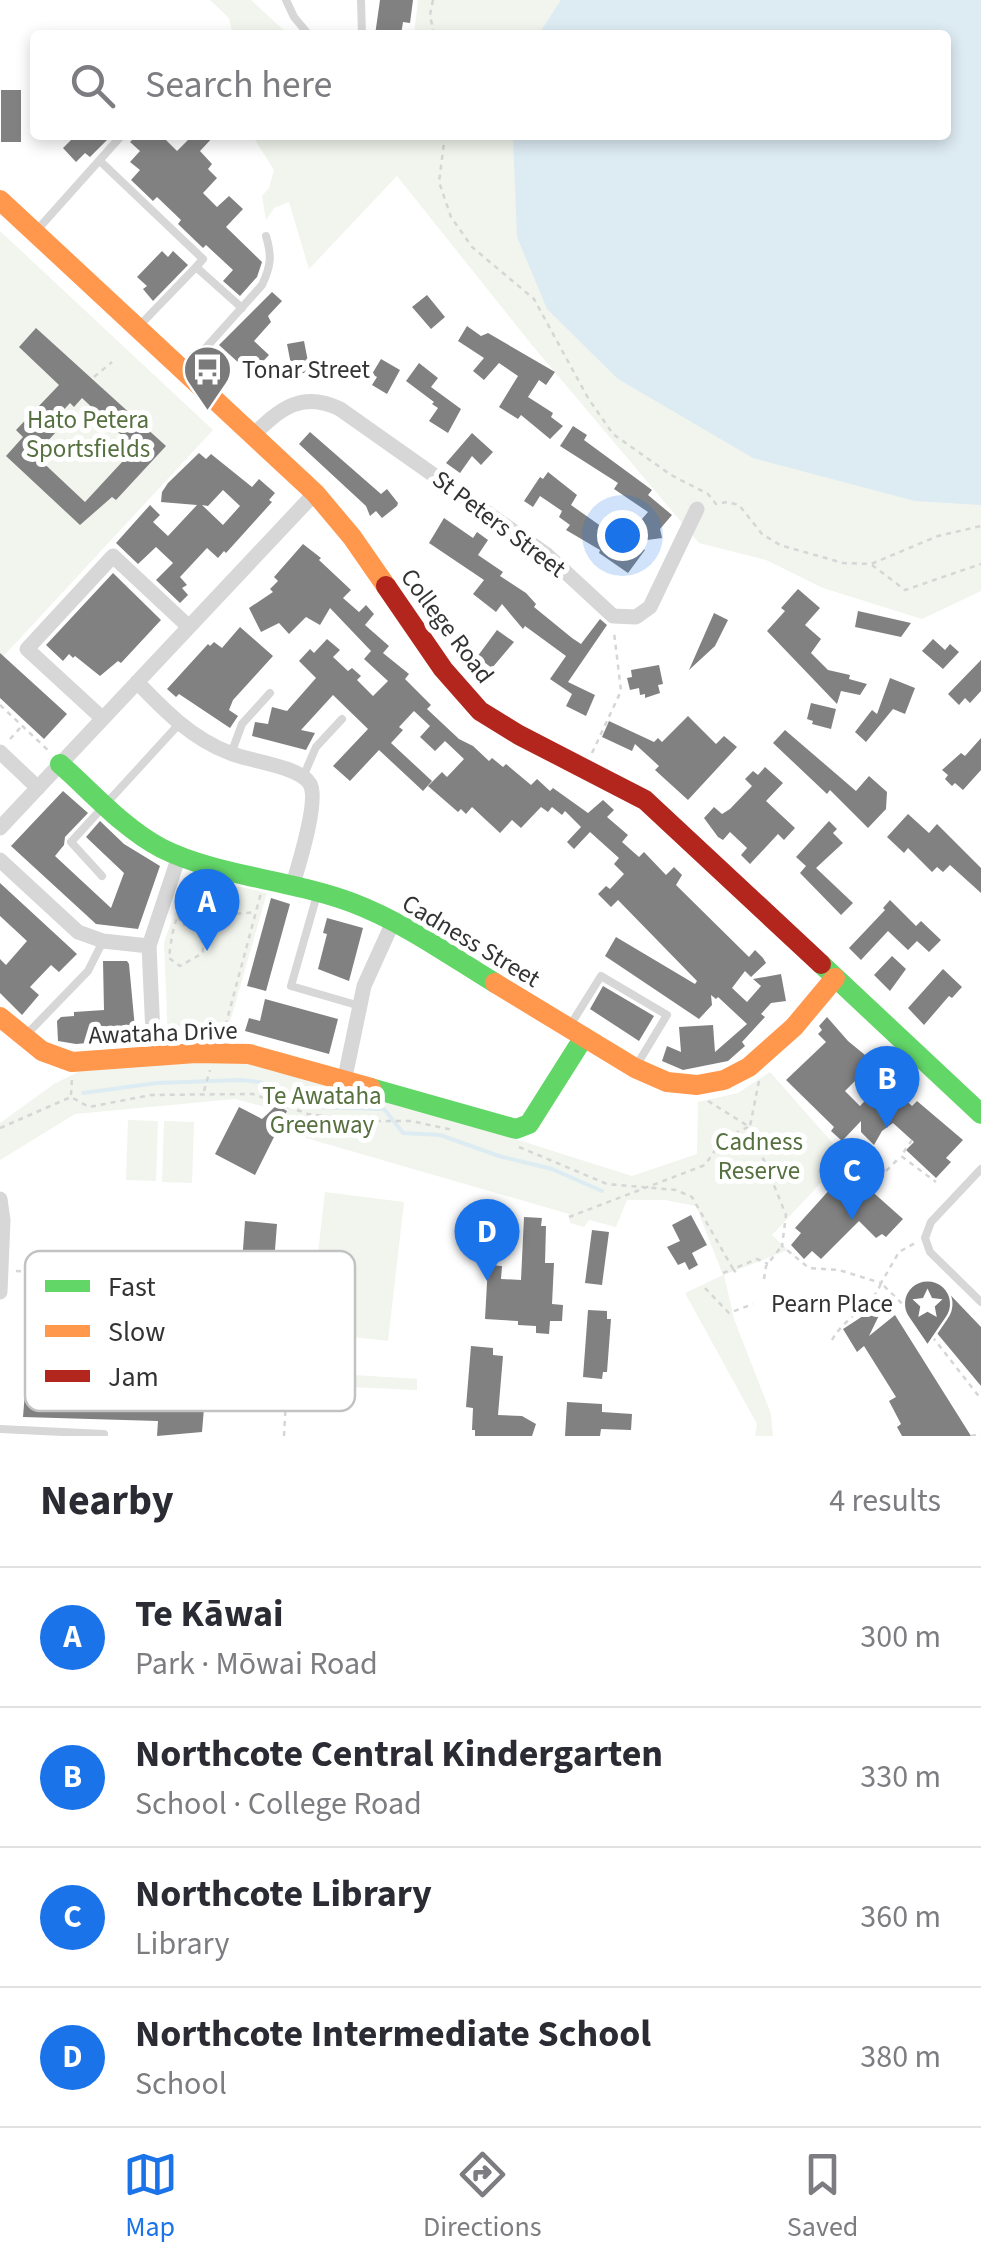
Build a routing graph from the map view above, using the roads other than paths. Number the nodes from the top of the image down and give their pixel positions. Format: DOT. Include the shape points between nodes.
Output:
graph roads {
  1 [pos="286,0"];
  2 [pos="361,0"];
  3 [pos="305,30"];
  4 [pos="362,30"];
  5 [pos="118,140"];
  6 [pos="100,161"];
  7 [pos="0,200"];
  8 [pos="35,232"];
  9 [pos="266,236"];
  10 [pos="196,267"];
  11 [pos="242,308"];
  12 [pos="138,327"];
  13 [pos="185,371"];
  14 [pos="253,435"];
  15 [pos="314,493"];
  16 [pos="697,509"];
  17 [pos="189,627"];
  18 [pos="137,682"];
  19 [pos="270,693"];
  20 [pos="102,718"];
  21 [pos="342,719"];
  22 [pos="180,723"];
  23 [pos="0,751"];
  24 [pos="230,754"];
  25 [pos="57,761"];
  26 [pos="303,777"];
  27 [pos="38,788"];
  28 [pos="106,806"];
  29 [pos="0,828"];
  30 [pos="189,859"];
  31 [pos="0,860"];
  32 [pos="102,876"];
  33 [pos="294,884"];
  34 [pos="318,890"];
  35 [pos="394,922"];
  36 [pos="103,941"];
  37 [pos="149,946"];
  38 [pos="835,978"];
  39 [pos="360,1006"];
  40 [pos="0,1017"];
  41 [pos="576,1033"];
  42 [pos="22,1038"];
  43 [pos="154,1056"];
  44 [pos="635,1068"];
  45 [pos="344,1082"];
  46 [pos="981,1114"];
  47 [pos="981,1169"];
  48 [pos="0,1199"];
  49 [pos="3,1272"];
  50 [pos="0,1292"];
  51 [pos="981,1302"];
  52 [pos="0,1430"];
  53 [pos="104,1434"];
  1 -- 3 [label="lane"];
  2 -- 4 [label="lane"];
  5 -- 6 [label="lane"];
  6 -- 8 [label="lane"];
  6 -- 10 [label="lane" via="203,259"];
  7 -- 8 [label="street, College Road"];
  8 -- 12 [label="street, College Road"];
  9 -- 11 [label="lane" via="270,268"];
  10 -- 11 [label="lane"];
  10 -- 12 [label="lane"];
  11 -- 13 [label="lane"];
  12 -- 13 [label="street, College Road"];
  13 -- 14 [label="street, College Road"];
  14 -- 15 [label="street, College Road"];
  14 -- 16 [label="street, St Peters Street" via="292,403 322,401 340,409 547,555 620,619 650,608"];
  15 -- 17 [label="street"];
  15 -- 38 [label="street, College Road" via="472,703 502,726 645,800"];
  17 -- 18 [label="street"];
  17 -- 20 [label="street" via="113,556 28,649"];
  18 -- 20 [label="street"];
  18 -- 22 [label="street"];
  19 -- 24 [label="lane" via="242,724"];
  20 -- 25 [label="street"];
  21 -- 26 [label="lane" via="316,748"];
  22 -- 24 [label="street"];
  22 -- 28 [label="lane"];
  23 -- 27 [label="street"];
  24 -- 26 [label="street"];
  25 -- 27 [label="street"];
  25 -- 28 [label="street, Cadness Street"];
  26 -- 33 [label="street" via="312,802"];
  27 -- 29 [label="street"];
  28 -- 30 [label="street, Cadness Street" via="143,836"];
  28 -- 32 [label="lane" via="71,842"];
  30 -- 33 [label="street, Cadness Street"];
  30 -- 37 [label="street"];
  31 -- 36 [label="street" via="78,932"];
  33 -- 34 [label="street, Cadness Street"];
  34 -- 35 [label="street, Cadness Street"];
  34 -- 39 [label="lane" via="291,986"];
  35 -- 39 [label="street"];
  35 -- 41 [label="street, Cadness Street"];
  36 -- 37 [label="street"];
  36 -- 42 [label="lane" via="88,971"];
  37 -- 43 [label="street"];
  38 -- 44 [label="street, Cadness Street" via="762,1058 730,1079 685,1086"];
  38 -- 46 [label="street, College Road"];
  39 -- 45 [label="street"];
  40 -- 42 [label="street, Awataha Drive"];
  41 -- 44 [label="street, Cadness Street"];
  41 -- 44 [label="lane" via="601,976 667,1015"];
  41 -- 45 [label="street, Awataha Drive" via="529,1124 516,1128"];
  42 -- 43 [label="street, Awataha Drive" via="72,1062"];
  43 -- 45 [label="street, Awataha Drive" via="249,1054"];
  47 -- 51 [label="lane" via="931,1222 925,1238 935,1258"];
  48 -- 49 [label="street"];
  49 -- 50 [label="street"];
  52 -- 53 [label="lane"];
}
